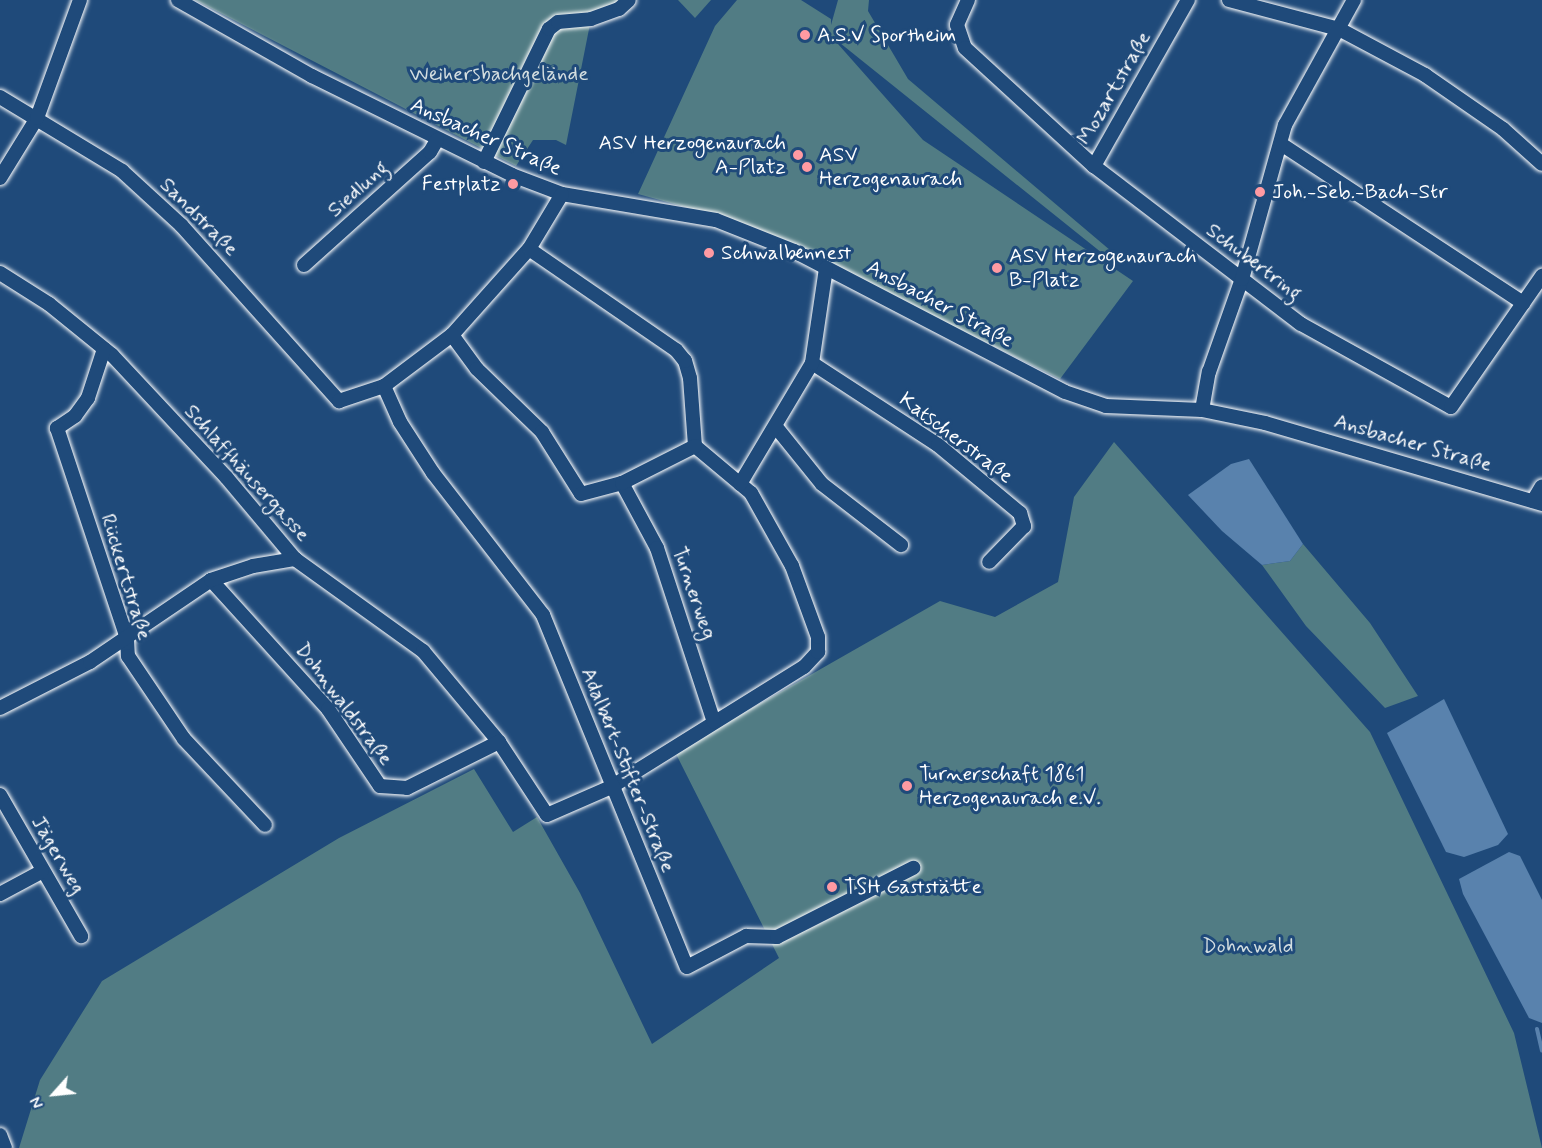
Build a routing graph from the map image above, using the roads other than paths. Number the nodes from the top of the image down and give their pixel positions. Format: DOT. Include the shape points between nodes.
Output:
graph roads {
  1 [pos="80,0"];
  2 [pos="178,0"];
  3 [pos="629,0"];
  4 [pos="1188,0"];
  5 [pos="1229,0"];
  6 [pos="1354,0"];
  7 [pos="963,2"];
  8 [pos="1339,29"];
  9 [pos="0,97"];
  10 [pos="37,118"];
  11 [pos="437,140"];
  12 [pos="1281,144"];
  13 [pos="484,162"];
  14 [pos="1542,164"];
  15 [pos="1094,166"];
  16 [pos="0,178"];
  17 [pos="562,194"];
  18 [pos="529,249"];
  19 [pos="304,265"];
  20 [pos="826,268"];
  21 [pos="0,273"];
  22 [pos="1542,276"];
  23 [pos="1242,279"];
  24 [pos="1523,303"];
  25 [pos="452,335"];
  26 [pos="104,349"];
  27 [pos="812,363"];
  28 [pos="384,386"];
  29 [pos="1202,410"];
  30 [pos="776,427"];
  31 [pos="695,446"];
  32 [pos="622,483"];
  33 [pos="740,484"];
  34 [pos="1542,486"];
  35 [pos="1538,502"];
  36 [pos="901,545"];
  37 [pos="295,559"];
  38 [pos="988,562"];
  39 [pos="211,580"];
  40 [pos="127,639"];
  41 [pos="0,708"];
  42 [pos="714,722"];
  43 [pos="499,741"];
  44 [pos="611,787"];
  45 [pos="0,795"];
  46 [pos="264,825"];
  47 [pos="912,868"];
  48 [pos="41,872"];
  49 [pos="0,894"];
  50 [pos="81,936"];
  51 [pos="0,1135"];
  52 [pos="6,1148"];
  1 -- 10 [label="street"];
  2 -- 11 [label="street, Ansbacher Straße" via="292,66"];
  3 -- 13 [label="street" via="619,9 591,19 558,22 549,29"];
  4 -- 15 [label="street, Mozartstraße"];
  5 -- 8 [label="street"];
  6 -- 8 [label="street"];
  7 -- 15 [label="street, Schubertring" via="957,25 965,48"];
  8 -- 12 [label="street" via="1285,125"];
  8 -- 14 [label="street" via="1425,75 1503,129"];
  9 -- 10 [label="street, Sandstraße"];
  10 -- 16 [label="street"];
  10 -- 28 [label="street, Sandstraße" via="122,171 181,225 339,401"];
  11 -- 13 [label="street, Ansbacher Straße"];
  11 -- 19 [label="street, Siedlung" via="430,152"];
  12 -- 23 [label="street"];
  12 -- 24 [label="street"];
  13 -- 17 [label="street, Ansbacher Straße"];
  15 -- 23 [label="street, Schubertring"];
  17 -- 18 [label="street"];
  17 -- 20 [label="street, Ansbacher Straße" via="716,220"];
  18 -- 25 [label="street"];
  18 -- 31 [label="street" via="676,350 690,378"];
  20 -- 27 [label="street"];
  20 -- 29 [label="street, Ansbacher Straße" via="1065,392 1106,406"];
  21 -- 26 [label="street, Schlaffhäusergasse" via="49,304"];
  22 -- 24 [label="street, Schubertring"];
  23 -- 24 [label="street, Schubertring" via="1301,324 1451,406"];
  23 -- 29 [label="street" via="1209,372"];
  25 -- 28 [label="street"];
  25 -- 32 [label="street" via="477,369 542,432 581,495"];
  26 -- 37 [label="street, Schlaffhäusergasse" via="227,478"];
  26 -- 40 [label="street, Rückertstraße" via="88,398 75,416 57,428"];
  27 -- 30 [label="street"];
  27 -- 38 [label="street, Katscherstraße" via="938,445 1020,513 1024,526"];
  28 -- 44 [label="street, Adalbert-Stifter-Straße" via="400,422 433,473 543,615"];
  29 -- 35 [label="street, Ansbacher Straße" via="1265,423"];
  30 -- 33 [label="street"];
  30 -- 36 [label="street" via="822,484"];
  31 -- 32 [label="street"];
  31 -- 33 [label="street"];
  32 -- 42 [label="street, Turnerweg" via="657,548"];
  33 -- 42 [label="street" via="751,493 792,566 818,637 818,652 804,667"];
  34 -- 35 [label="street"];
  37 -- 39 [label="street" via="253,566"];
  37 -- 43 [label="street, Schlaffhäusergasse" via="423,651"];
  39 -- 40 [label="street"];
  39 -- 43 [label="street, Dohnwaldstraße" via="328,709 380,786 407,788"];
  40 -- 41 [label="street"];
  40 -- 46 [label="street, Rückertstraße" via="128,656 184,739"];
  42 -- 44 [label="street"];
  43 -- 44 [label="street, Schlaffhäusergasse" via="547,815"];
  44 -- 47 [label="street, Adalbert-Stifter-Straße" via="687,968 746,936 777,937"];
  45 -- 48 [label="street, Jägerweg"];
  48 -- 49 [label="street"];
  48 -- 50 [label="street, Jägerweg"];
  51 -- 52 [label="street"];
}
